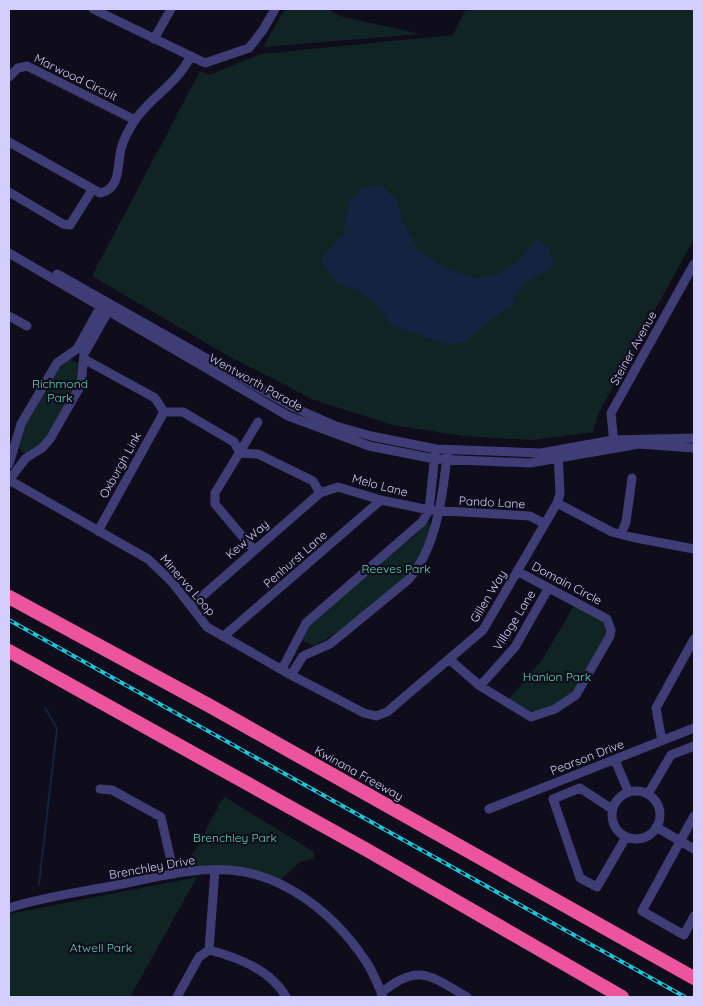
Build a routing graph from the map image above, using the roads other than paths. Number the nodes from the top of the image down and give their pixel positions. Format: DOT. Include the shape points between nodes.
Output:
graph roads {
  1 [pos="93,9"];
  2 [pos="171,9"];
  3 [pos="275,9"];
  4 [pos="154,39"];
  5 [pos="191,56"];
  6 [pos="9,77"];
  7 [pos="135,120"];
  8 [pos="9,143"];
  9 [pos="92,190"];
  10 [pos="9,192"];
  11 [pos="9,247"];
  12 [pos="9,253"];
  13 [pos="694,264"];
  14 [pos="106,306"];
  15 [pos="9,316"];
  16 [pos="27,326"];
  17 [pos="84,359"];
  18 [pos="164,412"];
  19 [pos="258,422"];
  20 [pos="694,438"];
  21 [pos="614,444"];
  22 [pos="694,448"];
  23 [pos="436,449"];
  24 [pos="13,450"];
  25 [pos="447,450"];
  26 [pos="240,453"];
  27 [pos="559,454"];
  28 [pos="26,458"];
  29 [pos="434,459"];
  30 [pos="446,460"];
  31 [pos="9,464"];
  32 [pos="632,478"];
  33 [pos="9,480"];
  34 [pos="320,493"];
  35 [pos="381,500"];
  36 [pos="557,503"];
  37 [pos="433,511"];
  38 [pos="544,524"];
  39 [pos="98,530"];
  40 [pos="621,534"];
  41 [pos="253,549"];
  42 [pos="694,549"];
  43 [pos="517,571"];
  44 [pos="548,589"];
  45 [pos="9,597"];
  46 [pos="191,606"];
  47 [pos="224,636"];
  48 [pos="694,639"];
  49 [pos="297,642"];
  50 [pos="9,651"];
  51 [pos="309,653"];
  52 [pos="449,659"];
  53 [pos="282,669"];
  54 [pos="291,675"];
  55 [pos="480,686"];
  56 [pos="376,716"];
  57 [pos="694,728"];
  58 [pos="662,741"];
  59 [pos="694,746"];
  60 [pos="615,760"];
  61 [pos="100,789"];
  62 [pos="628,792"];
  63 [pos="648,794"];
  64 [pos="489,809"];
  65 [pos="612,809"];
  66 [pos="694,816"];
  67 [pos="656,827"];
  68 [pos="626,837"];
  69 [pos="680,842"];
  70 [pos="694,849"];
  71 [pos="214,870"];
  72 [pos="174,874"];
  73 [pos="9,903"];
  74 [pos="20,904"];
  75 [pos="9,908"];
  76 [pos="694,916"];
  77 [pos="209,950"];
  78 [pos="694,978"];
  79 [pos="382,995"];
  80 [pos="177,997"];
  81 [pos="286,997"];
  82 [pos="467,997"];
  83 [pos="622,997"];
  1 -- 4 [label="street"];
  2 -- 4 [label="street"];
  3 -- 5 [label="street" via="248,48 205,63"];
  4 -- 5 [label="street"];
  5 -- 7 [label="street" via="180,76"];
  6 -- 7 [label="street, Marwood Circuit" via="18,68 27,66"];
  7 -- 9 [label="street" via="124,140 113,187 104,192"];
  8 -- 9 [label="street"];
  9 -- 10 [label="street" via="70,225"];
  11 -- 14 [label="street, Wentworth Parade"];
  12 -- 14 [label="street, Wentworth Parade"];
  13 -- 21 [label="street, Steiner Avenue" via="611,412"];
  14 -- 17 [label="street"];
  14 -- 23 [label="street, Wentworth Parade" via="293,407 336,426"];
  14 -- 24 [label="street" via="77,349 57,363 51,372 21,424"];
  14 -- 29 [label="street, Wentworth Parade" via="288,416 369,446"];
  15 -- 16 [label="street"];
  17 -- 18 [label="street" via="155,398"];
  17 -- 28 [label="street" via="81,385 50,439"];
  18 -- 26 [label="street" via="183,412 234,442"];
  18 -- 39 [label="street, Oxburgh Link"];
  19 -- 26 [label="street"];
  20 -- 21 [label="street, Wentworth Parade"];
  21 -- 22 [label="street, Wentworth Parade"];
  21 -- 27 [label="street, Wentworth Parade"];
  23 -- 25 [label="street, Wentworth Parade"];
  23 -- 29 [label="street"];
  24 -- 28 [label="street"];
  24 -- 31 [label="street"];
  25 -- 27 [label="street, Wentworth Parade"];
  25 -- 30 [label="street"];
  26 -- 34 [label="street" via="258,454 313,481"];
  26 -- 41 [label="street" via="215,493 215,504"];
  27 -- 30 [label="street, Wentworth Parade" via="530,463"];
  27 -- 36 [label="street, Gillen Way" via="560,494"];
  28 -- 33 [label="street"];
  29 -- 30 [label="street, Wentworth Parade"];
  29 -- 37 [label="street"];
  30 -- 37 [label="street"];
  32 -- 40 [label="street" via="626,522"];
  33 -- 39 [label="street, Minerva Loop"];
  34 -- 35 [label="street, Melo Lane" via="338,487"];
  34 -- 41 [label="street, Kew Way"];
  35 -- 37 [label="street, Melo Lane"];
  35 -- 47 [label="street, Penhurst Lane"];
  36 -- 38 [label="street, Gillen Way"];
  36 -- 40 [label="street"];
  37 -- 38 [label="street, Pando Lane" via="530,516"];
  37 -- 49 [label="street" via="306,623"];
  37 -- 51 [label="street" via="433,539 408,580 330,644"];
  38 -- 43 [label="street, Gillen Way"];
  39 -- 46 [label="street, Minerva Loop" via="148,559"];
  40 -- 42 [label="street"];
  41 -- 46 [label="street, Kew Way"];
  43 -- 44 [label="street, Domain Circle"];
  43 -- 52 [label="street, Gillen Way" via="483,630"];
  44 -- 55 [label="street, Village Lane" via="515,647"];
  44 -- 55 [label="street, Domain Circle" via="592,609 610,623 610,636 576,695 555,709 531,717"];
  45 -- 78 [label="highway, Kwinana Freeway"];
  46 -- 47 [label="street, Minerva Loop" via="207,627"];
  47 -- 53 [label="street, Minerva Loop"];
  48 -- 58 [label="street" via="656,708"];
  49 -- 51 [label="street"];
  49 -- 53 [label="street"];
  50 -- 83 [label="highway"];
  51 -- 54 [label="street"];
  52 -- 55 [label="street, Domain Circle"];
  52 -- 56 [label="street, Gillen Way" via="387,712"];
  53 -- 54 [label="street, Minerva Loop"];
  54 -- 56 [label="street, Minerva Loop" via="364,714"];
  57 -- 58 [label="street, Pearson Drive"];
  58 -- 60 [label="street, Pearson Drive"];
  59 -- 63 [label="street" via="671,755"];
  60 -- 62 [label="street"];
  60 -- 64 [label="street, Pearson Drive"];
  61 -- 72 [label="street" via="112,790 161,816"];
  62 -- 63 [label="street" via="635,790"];
  62 -- 65 [label="street" via="621,795"];
  63 -- 67 [label="street" via="658,805"];
  65 -- 68 [label="street" via="614,825"];
  65 -- 68 [label="street" via="580,788 553,799 580,878 596,887"];
  66 -- 69 [label="street"];
  67 -- 68 [label="street" via="639,839"];
  67 -- 69 [label="street"];
  69 -- 70 [label="street"];
  69 -- 76 [label="street" via="642,911 684,935"];
  71 -- 72 [label="street, Brenchley Drive"];
  71 -- 77 [label="street"];
  71 -- 79 [label="street, Brenchley Drive" via="248,873 268,879 329,916 367,961"];
  72 -- 74 [label="street, Brenchley Drive"];
  73 -- 74 [label="street, Brenchley Drive"];
  74 -- 75 [label="street, Brenchley Drive"];
  77 -- 80 [label="street" via="199,957"];
  77 -- 81 [label="street" via="235,956 259,970"];
  79 -- 82 [label="street" via="398,979 418,973 434,978"];
}
